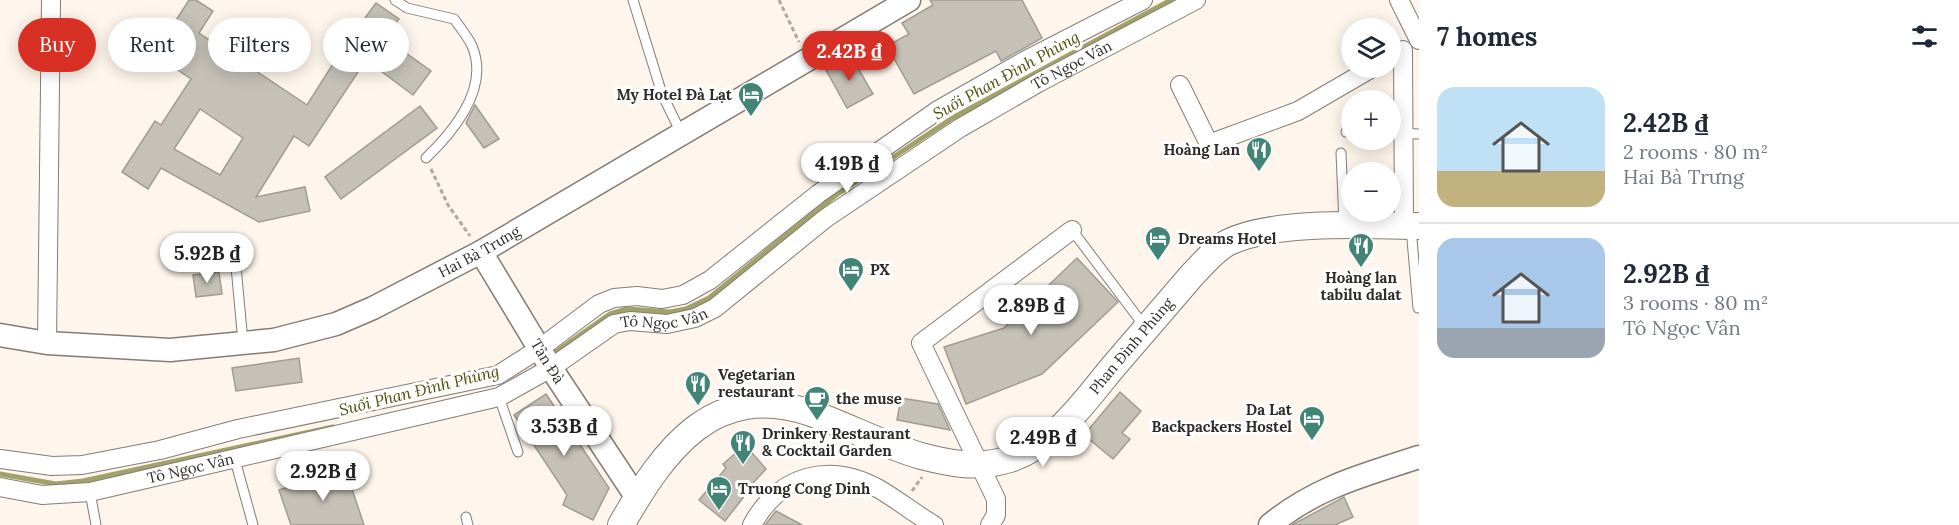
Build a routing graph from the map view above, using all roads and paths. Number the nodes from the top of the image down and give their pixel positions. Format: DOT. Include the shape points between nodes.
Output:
graph roads {
  1 [pos="51,0"];
  2 [pos="395,0"];
  3 [pos="633,0"];
  4 [pos="779,0"];
  5 [pos="909,0"];
  6 [pos="1143,0"];
  7 [pos="1196,0"];
  8 [pos="1399,0"];
  9 [pos="1408,47"];
  10 [pos="808,60"];
  11 [pos="1032,71"];
  12 [pos="1355,78"];
  13 [pos="1180,85"];
  14 [pos="681,133"];
  15 [pos="1404,134"];
  16 [pos="1341,153"];
  17 [pos="426,158"];
  18 [pos="1344,225"];
  19 [pos="1411,226"];
  20 [pos="1072,230"];
  21 [pos="198,245"];
  22 [pos="481,252"];
  23 [pos="1418,308"];
  24 [pos="1146,328"];
  25 [pos="0,335"];
  26 [pos="47,343"];
  27 [pos="243,344"];
  28 [pos="545,359"];
  29 [pos="499,397"];
  30 [pos="518,452"];
  31 [pos="1419,457"];
  32 [pos="0,459"];
  33 [pos="235,460"];
  34 [pos="935,460"];
  35 [pos="979,467"];
  36 [pos="0,487"];
  37 [pos="90,492"];
  38 [pos="637,498"];
  39 [pos="902,504"];
  40 [pos="96,525"];
  41 [pos="253,525"];
  42 [pos="621,525"];
  43 [pos="752,525"];
  44 [pos="934,525"];
  45 [pos="990,525"];
  46 [pos="1270,525"];
  1 -- 26 [label="street"];
  2 -- 17 [label="lane" via="407,8 454,18 473,47 477,77 466,109 448,137"];
  3 -- 14 [label="lane" via="662,94"];
  4 -- 10 [label="path"];
  5 -- 10 [label="street, Hai Bà Trưng"];
  6 -- 11 [label="street, Tô Ngọc Vân"];
  7 -- 11 [label="street, Tô Ngọc Vân"];
  8 -- 9 [label="street"];
  9 -- 15 [label="street"];
  10 -- 14 [label="street, Hai Bà Trưng"];
  11 -- 28 [label="street, Tô Ngọc Vân" via="960,128 826,218 715,308 695,318 667,324 614,324"];
  11 -- 28 [label="street, Tô Ngọc Vân" via="938,110 846,173 710,280 683,295 662,299 614,298 598,304"];
  12 -- 13 [label="street" via="1298,111 1209,144"];
  14 -- 22 [label="street, Hai Bà Trưng"];
  15 -- 19 [label="street"];
  16 -- 18 [label="lane"];
  17 -- 22 [label="path" via="448,205"];
  18 -- 19 [label="main road, Phan Đình Phùng"];
  18 -- 24 [label="main road, Phan Đình Phùng" via="1274,231 1229,242 1215,251"];
  19 -- 23 [label="lane"];
  20 -- 24 [label="lane"];
  20 -- 35 [label="street" via="921,343"];
  21 -- 27 [label="lane" via="234,245"];
  22 -- 27 [label="street, Hai Bà Trưng" via="336,324"];
  22 -- 28 [label="street, Tản Đà"];
  24 -- 35 [label="main road, Phan Đình Phùng" via="1074,415 1040,445 1011,459"];
  25 -- 26 [label="street, Hai Bà Trưng"];
  26 -- 27 [label="street, Hai Bà Trưng" via="170,350"];
  28 -- 29 [label="street, Tô Ngọc Vân"];
  28 -- 32 [label="street, Tô Ngọc Vân" via="498,375 82,465 52,466"];
  28 -- 38 [label="street, Tản Đà"];
  29 -- 30 [label="lane"];
  29 -- 33 [label="street, Tô Ngọc Vân"];
  31 -- 46 [label="street" via="1327,487"];
  33 -- 37 [label="street, Tô Ngọc Vân"];
  33 -- 41 [label="lane"];
  34 -- 35 [label="main road, Phan Đình Phùng"];
  34 -- 38 [label="main road, Phan Đình Phùng" via="897,449 811,413 754,404 724,411 700,424 670,450"];
  34 -- 39 [label="path"];
  35 -- 45 [label="street" via="996,499 996,515"];
  36 -- 37 [label="street, Tô Ngọc Vân" via="42,495"];
  37 -- 40 [label="lane"];
  38 -- 42 [label="main road, Phan Đình Phùng"];
  39 -- 43 [label="street" via="877,488 844,476 813,476 778,491 761,508"];
  39 -- 44 [label="street"];
}
